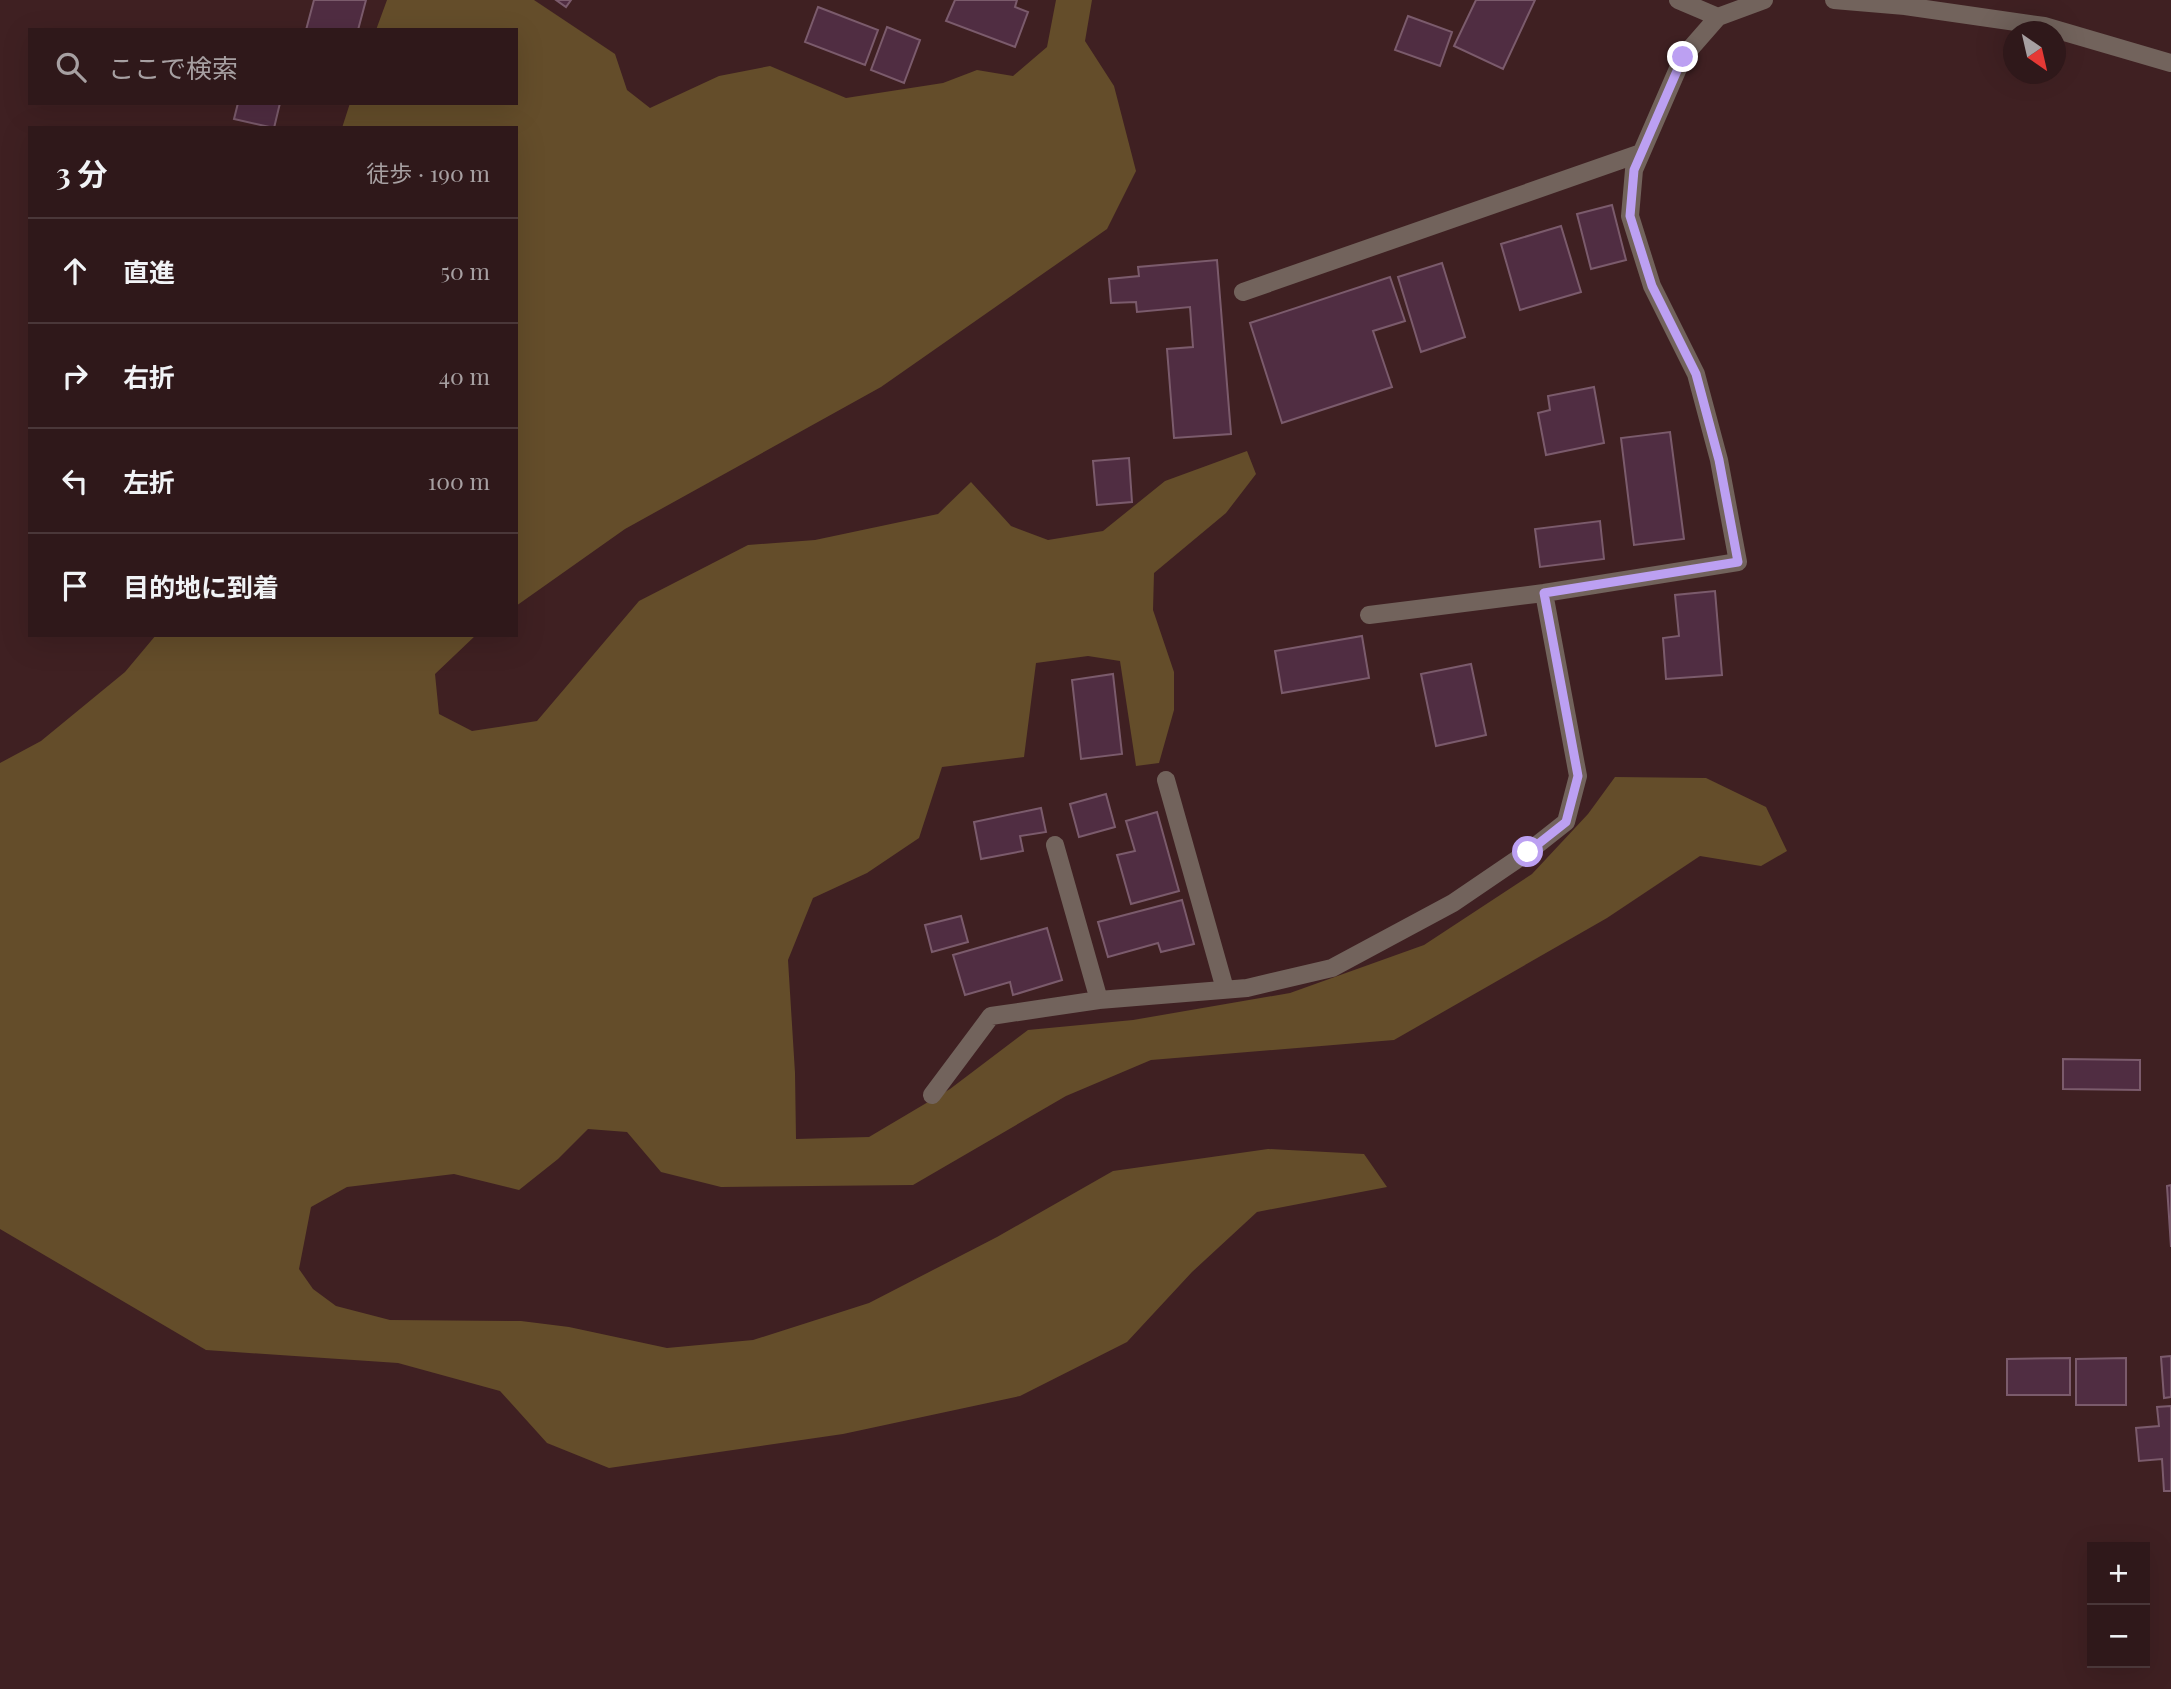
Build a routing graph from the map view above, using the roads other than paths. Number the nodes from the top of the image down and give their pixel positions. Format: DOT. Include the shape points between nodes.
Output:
graph roads {
  1 [pos="1678,0"];
  2 [pos="1764,0"];
  3 [pos="1834,0"];
  4 [pos="1718,17"];
  5 [pos="2171,63"];
  6 [pos="1641,153"];
  7 [pos="1243,292"];
  8 [pos="1544,593"];
  9 [pos="1369,615"];
  10 [pos="1166,780"];
  11 [pos="1055,845"];
  12 [pos="1224,989"];
  13 [pos="1099,1000"];
  14 [pos="932,1095"];
  1 -- 4 [label="street"];
  2 -- 4 [label="street"];
  3 -- 5 [label="street" via="2044,26"];
  4 -- 6 [label="street" via="1683,57"];
  6 -- 7 [label="street"];
  6 -- 8 [label="street" via="1634,170 1630,216 1652,286 1696,374 1719,460 1738,562"];
  8 -- 9 [label="street"];
  8 -- 12 [label="street" via="1578,776 1566,822 1453,903 1332,968"];
  10 -- 12 [label="street"];
  11 -- 13 [label="street"];
  12 -- 13 [label="street"];
  13 -- 14 [label="street" via="991,1016"];
}
